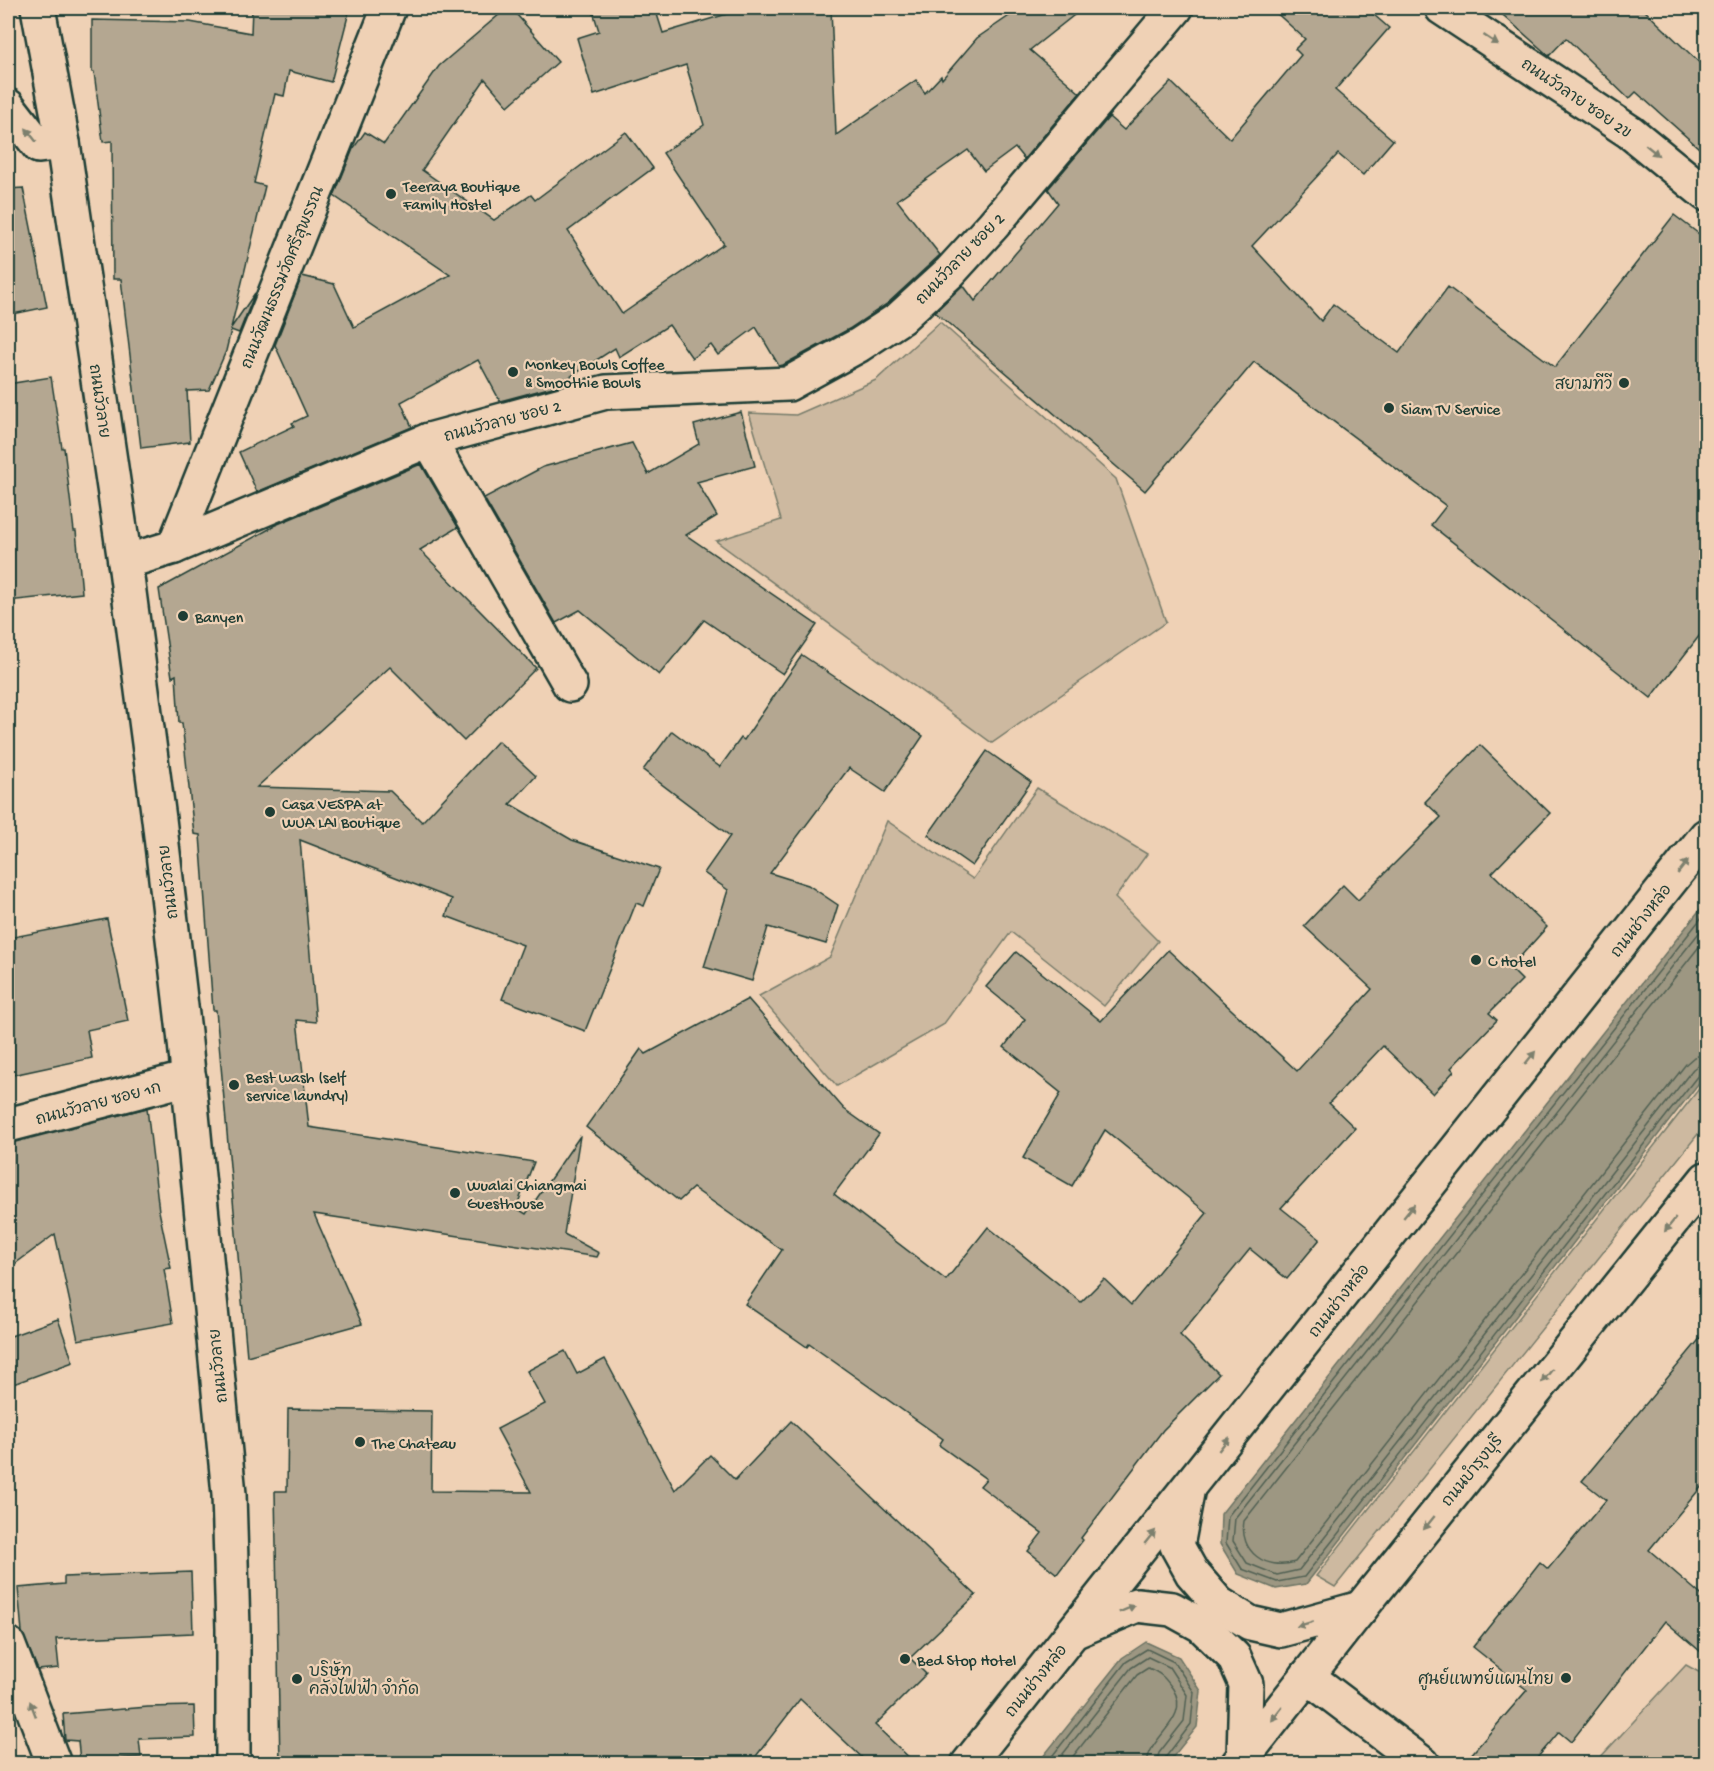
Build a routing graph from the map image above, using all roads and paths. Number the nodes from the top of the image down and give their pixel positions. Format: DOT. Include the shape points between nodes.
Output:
graph roads {
  1 [pos="38,8"];
  2 [pos="389,8"];
  3 [pos="1176,8"];
  4 [pos="1442,8"];
  5 [pos="8,106"];
  6 [pos="63,143"];
  7 [pos="1707,194"];
  8 [pos="429,440"];
  9 [pos="174,547"];
  10 [pos="125,562"];
  11 [pos="570,685"];
  12 [pos="1707,836"];
  13 [pos="189,1078"];
  14 [pos="8,1125"];
  15 [pos="1707,1179"];
  16 [pos="1188,1490"];
  17 [pos="1361,1608"];
  18 [pos="1073,1632"];
  19 [pos="8,1644"];
  20 [pos="1307,1676"];
  21 [pos="1241,1760"];
  22 [pos="54,1764"];
  23 [pos="233,1764"];
  24 [pos="969,1764"];
  25 [pos="1423,1764"];
  1 -- 6 [label="street, ถนนวัวลาย"];
  2 -- 9 [label="street, ถนนวัฒนธรรมวัดศรีสุพรรณ"];
  3 -- 8 [label="street, ถนนวัวลาย ซอย 2" via="950,272 900,318 859,345 788,384 606,392"];
  4 -- 7 [label="street, ถนนวัวลาย ซอย 2ข, one-way" via="1630,132"];
  6 -- 5 [label="street, one-way" via="39,146"];
  6 -- 10 [label="street, ถนนวัวลาย"];
  8 -- 9 [label="street, ถนนวัวลาย ซอย 2"];
  8 -- 11 [label="street"];
  9 -- 10 [label="street, ถนนวัวลาย ซอย 2"];
  10 -- 13 [label="street, ถนนวัวลาย"];
  16 -- 12 [label="street, ถนนช่างหล่อ, one-way"];
  13 -- 14 [label="street, ถนนวัวลาย ซอย 1ก"];
  13 -- 23 [label="street, ถนนวัวลาย" via="229,1494"];
  15 -- 17 [label="street, ถนนบำรุงบุรี, one-way"];
  17 -- 16 [label="street, one-way" via="1281,1630 1250,1623 1218,1603 1192,1573 1177,1546"];
  18 -- 16 [label="street, ถนนช่างหล่อ, one-way"];
  17 -- 20 [label="street, ถนนบำรุงบุรี"];
  18 -- 21 [label="street, one-way" via="1137,1605 1172,1609 1202,1625 1234,1657 1246,1684"];
  18 -- 24 [label="street, ถนนช่างหล่อ"];
  22 -- 19 [label="street, one-way"];
  20 -- 21 [label="street, ถนนบำรุงบุรี, one-way"];
  20 -- 25 [label="street"];
}
